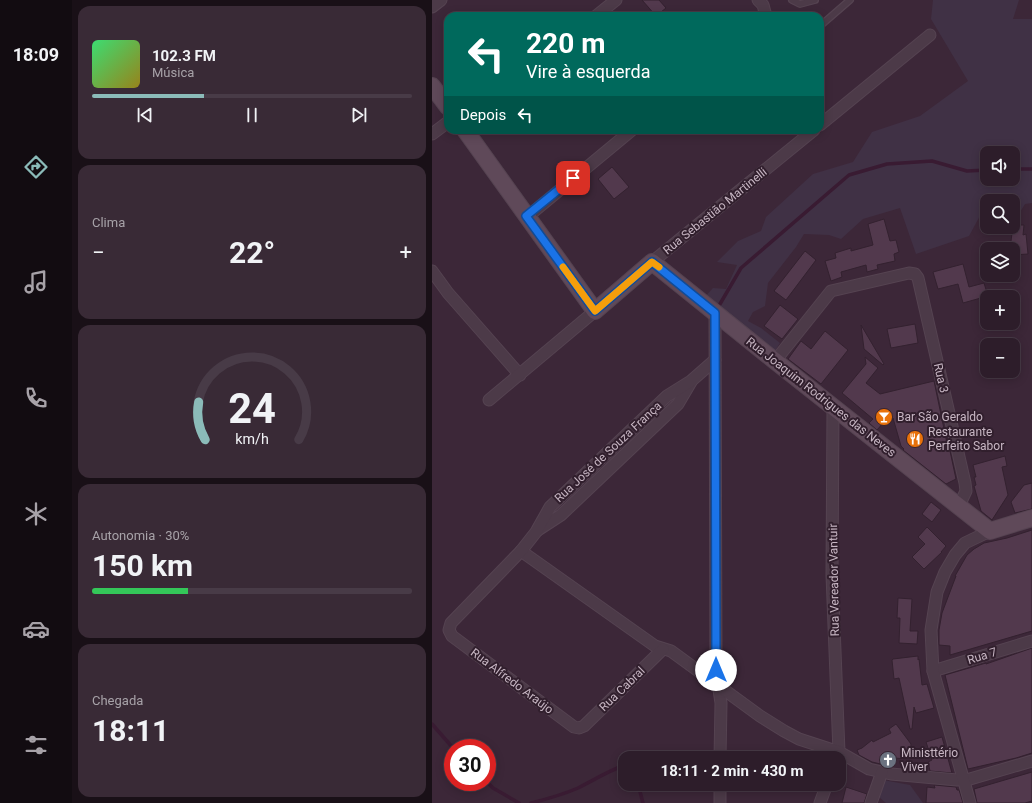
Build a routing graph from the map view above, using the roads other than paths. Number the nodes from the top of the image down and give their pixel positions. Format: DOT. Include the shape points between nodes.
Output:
graph roads {
  1 [pos="441,0"];
  2 [pos="616,0"];
  3 [pos="758,0"];
  4 [pos="792,0"];
  5 [pos="815,0"];
  6 [pos="850,0"];
  7 [pos="432,7"];
  8 [pos="601,12"];
  9 [pos="765,12"];
  10 [pos="824,23"];
  11 [pos="930,34"];
  12 [pos="432,86"];
  13 [pos="444,102"];
  14 [pos="824,122"];
  15 [pos="444,125"];
  16 [pos="432,134"];
  17 [pos="468,134"];
  18 [pos="627,134"];
  19 [pos="809,134"];
  20 [pos="526,216"];
  21 [pos="652,262"];
  22 [pos="432,272"];
  23 [pos="595,311"];
  24 [pos="715,313"];
  25 [pos="715,360"];
  26 [pos="775,361"];
  27 [pos="520,374"];
  28 [pos="489,400"];
  29 [pos="834,407"];
  30 [pos="959,506"];
  31 [pos="1032,518"];
  32 [pos="990,531"];
  33 [pos="521,551"];
  34 [pos="449,630"];
  35 [pos="1032,641"];
  36 [pos="664,649"];
  37 [pos="932,670"];
  38 [pos="719,686"];
  39 [pos="579,728"];
  40 [pos="720,751"];
  41 [pos="828,751"];
  42 [pos="838,751"];
  43 [pos="846,759"];
  44 [pos="1032,761"];
  45 [pos="882,772"];
  46 [pos="964,779"];
  47 [pos="720,791"];
  48 [pos="824,791"];
  49 [pos="720,803"];
  50 [pos="820,803"];
  51 [pos="871,803"];
  52 [pos="970,803"];
  1 -- 7 [label="street"];
  2 -- 8 [label="street"];
  3 -- 9 [label="street"];
  4 -- 5 [label="lane" via="800,4"];
  6 -- 10 [label="lane"];
  11 -- 14 [label="street"];
  12 -- 13 [label="street"];
  15 -- 16 [label="street"];
  17 -- 20 [label="street"];
  18 -- 20 [label="street"];
  19 -- 21 [label="street, Rua Sebastião Martinelli"];
  20 -- 23 [label="street"];
  21 -- 23 [label="street, Rua Sebastião Martinelli"];
  21 -- 24 [label="street, Rua Joaquim Rodrigues das Neves"];
  22 -- 27 [label="street"];
  23 -- 27 [label="street, Rua Sebastião Martinelli"];
  24 -- 25 [label="street"];
  24 -- 26 [label="street, Rua Joaquim Rodrigues das Neves"];
  25 -- 33 [label="street, Rua José de Souza França" via="691,382 678,404 561,515 536,532"];
  25 -- 38 [label="street" via="716,670"];
  26 -- 29 [label="street, Rua Joaquim Rodrigues das Neves"];
  26 -- 30 [label="street, Rua 3" via="831,291 909,273 915,274 966,483 966,491"];
  27 -- 28 [label="street, Rua Sebastião Martinelli"];
  29 -- 30 [label="street, Rua Joaquim Rodrigues das Neves"];
  29 -- 42 [label="street, Rua Vereador Vantuir" via="832,575"];
  30 -- 32 [label="street, Rua Joaquim Rodrigues das Neves"];
  31 -- 32 [label="street"];
  32 -- 37 [label="street" via="965,544 944,572 932,614"];
  33 -- 34 [label="street, Rua José de Souza França" via="451,624"];
  33 -- 36 [label="street" via="655,646"];
  34 -- 39 [label="street, Rua Alfredo Araújo" via="452,636 574,727"];
  35 -- 37 [label="street, Rua 7"];
  36 -- 38 [label="street" via="671,651"];
  36 -- 39 [label="street, Rua Cabral"];
  37 -- 46 [label="street"];
  38 -- 40 [label="street"];
  38 -- 41 [label="street" via="784,731"];
  43 -- 45 [label="street"];
  44 -- 46 [label="street"];
  45 -- 46 [label="street"];
  45 -- 51 [label="street"];
  46 -- 52 [label="street"];
  47 -- 49 [label="street"];
  48 -- 50 [label="street"];
}
